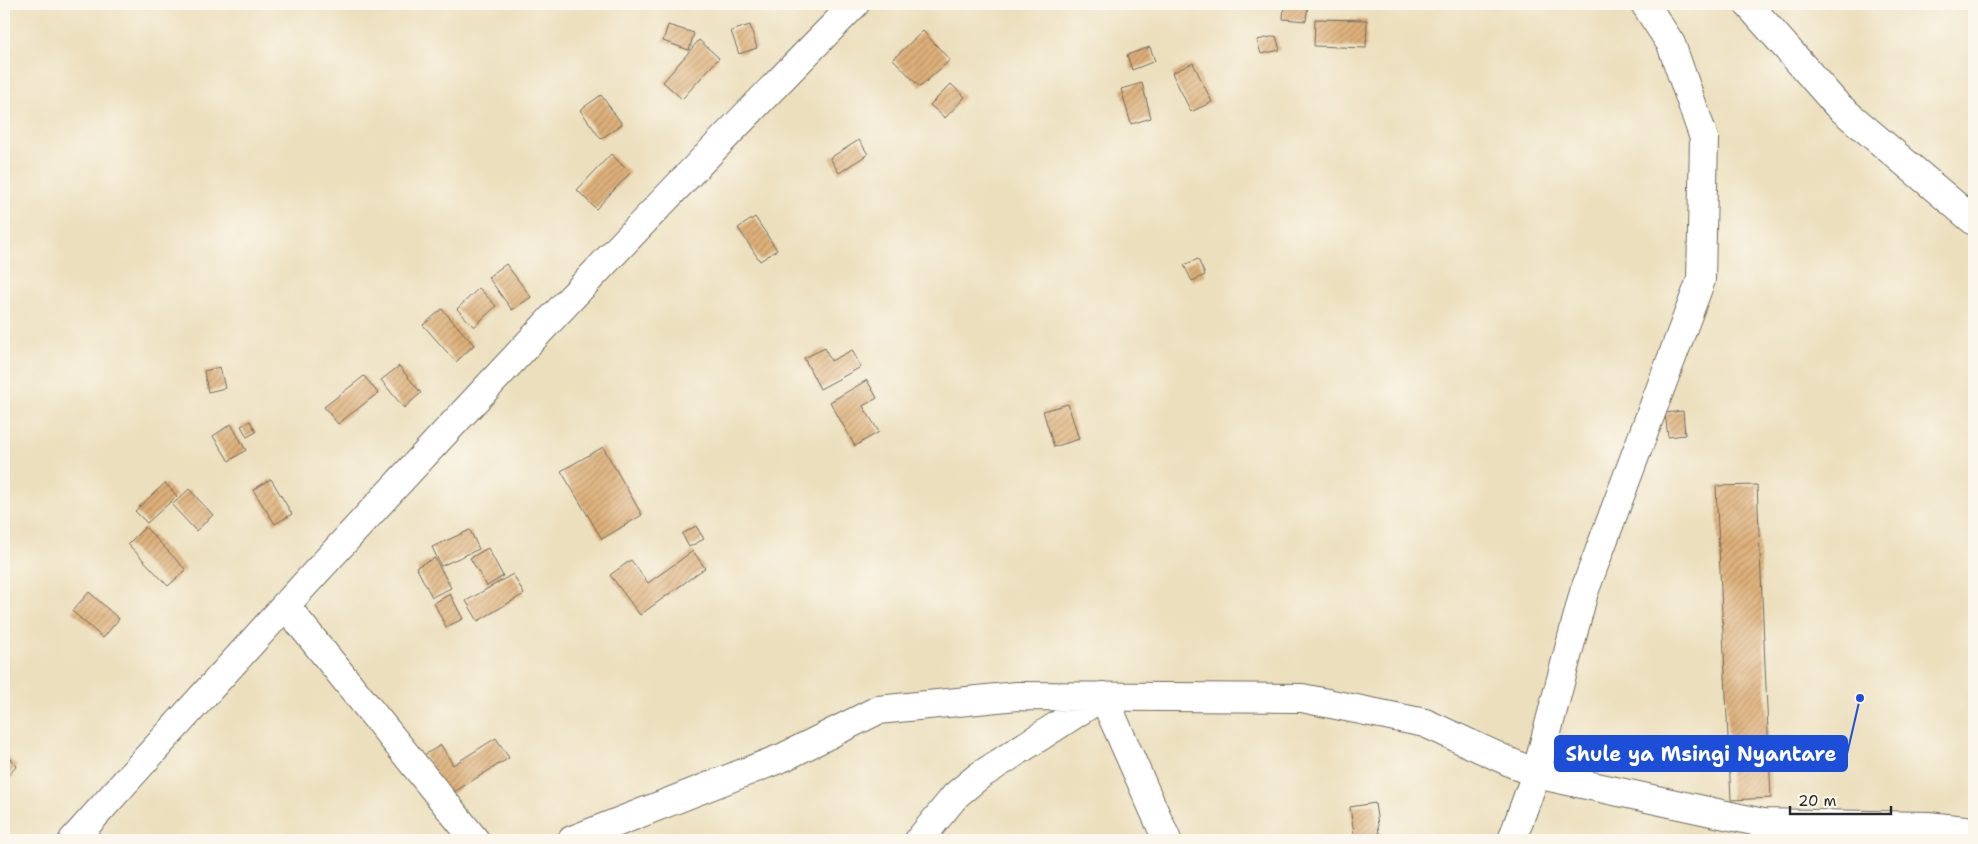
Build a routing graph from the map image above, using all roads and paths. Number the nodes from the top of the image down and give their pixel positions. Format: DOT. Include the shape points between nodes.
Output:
graph roads {
  1 [pos="856,4"];
  2 [pos="1645,4"];
  3 [pos="1748,4"];
  4 [pos="1974,221"];
  5 [pos="284,605"];
  6 [pos="1103,696"];
  7 [pos="1536,774"];
  8 [pos="1974,831"];
  9 [pos="73,840"];
  10 [pos="475,840"];
  11 [pos="572,840"];
  12 [pos="919,840"];
  13 [pos="1166,840"];
  14 [pos="1512,840"];
  1 -- 5 [label="street" via="750,110"];
  2 -- 7 [label="street" via="1671,44 1704,138 1701,280 1584,592"];
  3 -- 4 [label="street" via="1837,105"];
  5 -- 9 [label="street"];
  5 -- 10 [label="street"];
  6 -- 7 [label="street" via="1302,698 1426,723"];
  6 -- 11 [label="street" via="1017,696 878,710 784,757"];
  6 -- 12 [label="street" via="979,776 956,795"];
  6 -- 13 [label="street"];
  7 -- 8 [label="street" via="1763,823 1928,826"];
  7 -- 14 [label="street"];
}
